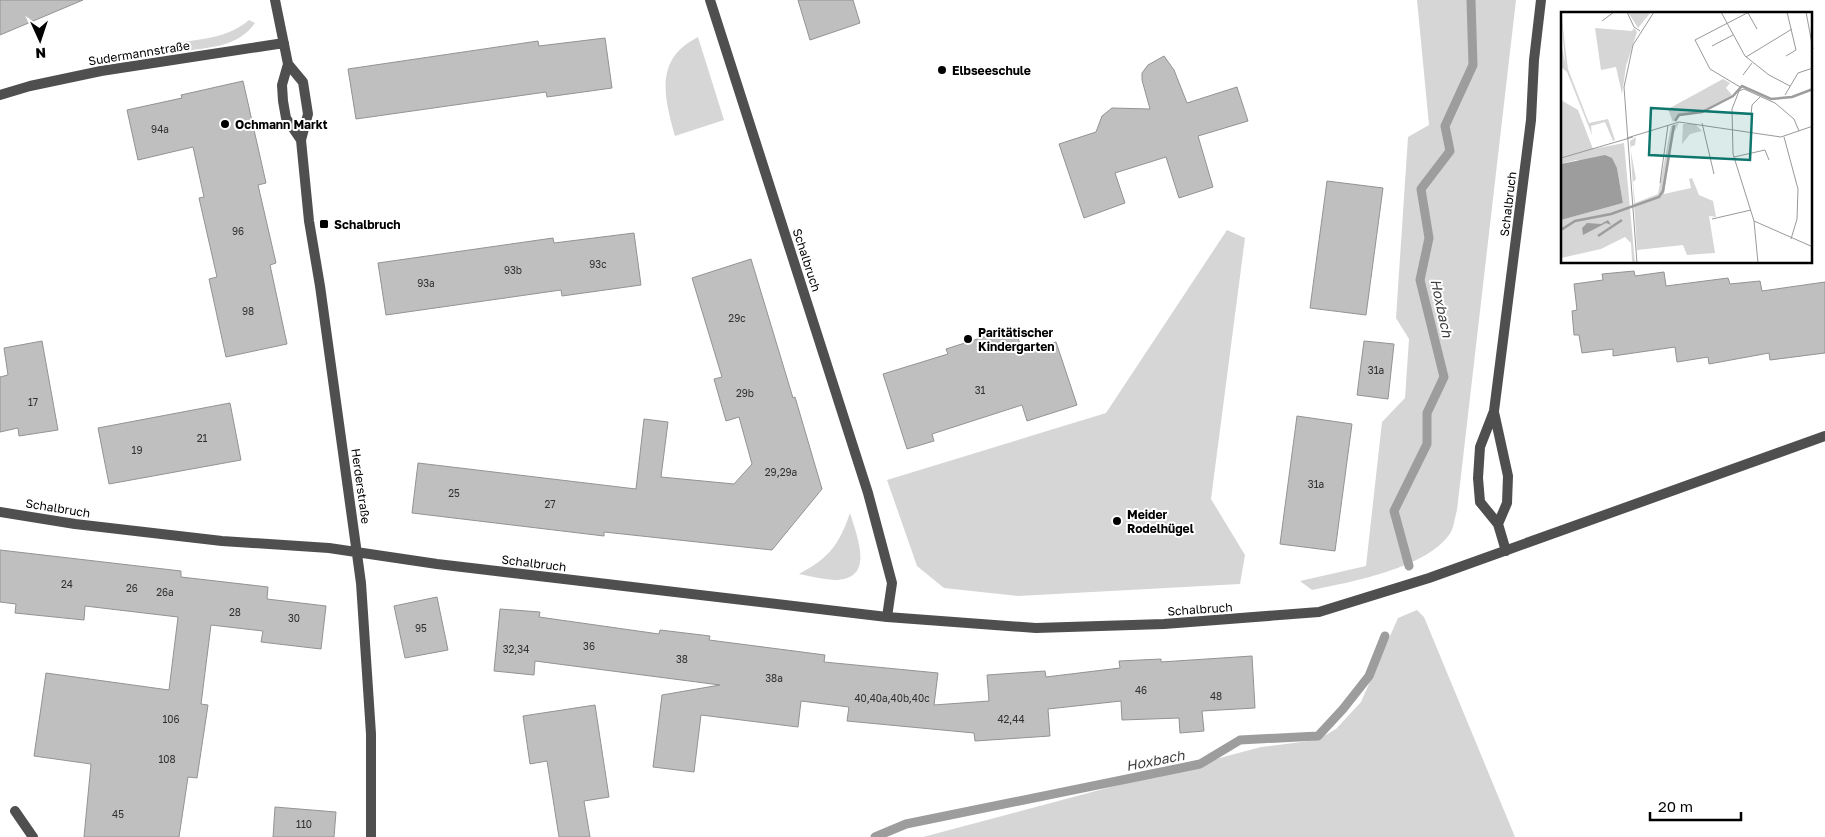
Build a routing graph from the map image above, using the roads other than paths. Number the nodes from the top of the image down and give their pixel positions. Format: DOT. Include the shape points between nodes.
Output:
graph roads {
  1 [pos="275,0"];
  2 [pos="710,0"];
  3 [pos="1541,0"];
  4 [pos="284,44"];
  5 [pos="288,64"];
  6 [pos="0,95"];
  7 [pos="301,140"];
  8 [pos="1494,411"];
  9 [pos="1825,436"];
  10 [pos="0,512"];
  11 [pos="1498,524"];
  12 [pos="357,551"];
  13 [pos="1506,551"];
  14 [pos="887,617"];
  15 [pos="15,811"];
  16 [pos="33,837"];
  17 [pos="371,837"];
  1 -- 4 [label="street, Herderstraße"];
  2 -- 14 [label="street, Schalbruch" via="868,492 892,583"];
  3 -- 8 [label="street, Schalbruch" via="1531,120"];
  4 -- 5 [label="street, Herderstraße"];
  4 -- 6 [label="street, Sudermannstraße" via="101,71"];
  5 -- 7 [label="street, Herderstraße" via="282,85 283,101 286,118"];
  5 -- 7 [label="street, Herderstraße" via="303,82 306,97 308,114"];
  7 -- 12 [label="street, Herderstraße" via="309,221"];
  8 -- 11 [label="street, Schalbruch" via="1508,476 1507,503"];
  8 -- 11 [label="street, Schalbruch" via="1480,447 1478,478 1480,502"];
  9 -- 13 [label="street, Schalbruch"];
  10 -- 12 [label="street, Schalbruch" via="222,541"];
  11 -- 13 [label="street, Schalbruch"];
  12 -- 14 [label="street, Schalbruch" via="390,558"];
  12 -- 17 [label="street, Herderstraße" via="372,734"];
  13 -- 14 [label="street, Schalbruch" via="1319,612 1164,624 1036,628"];
  15 -- 16 [label="street"];
}
